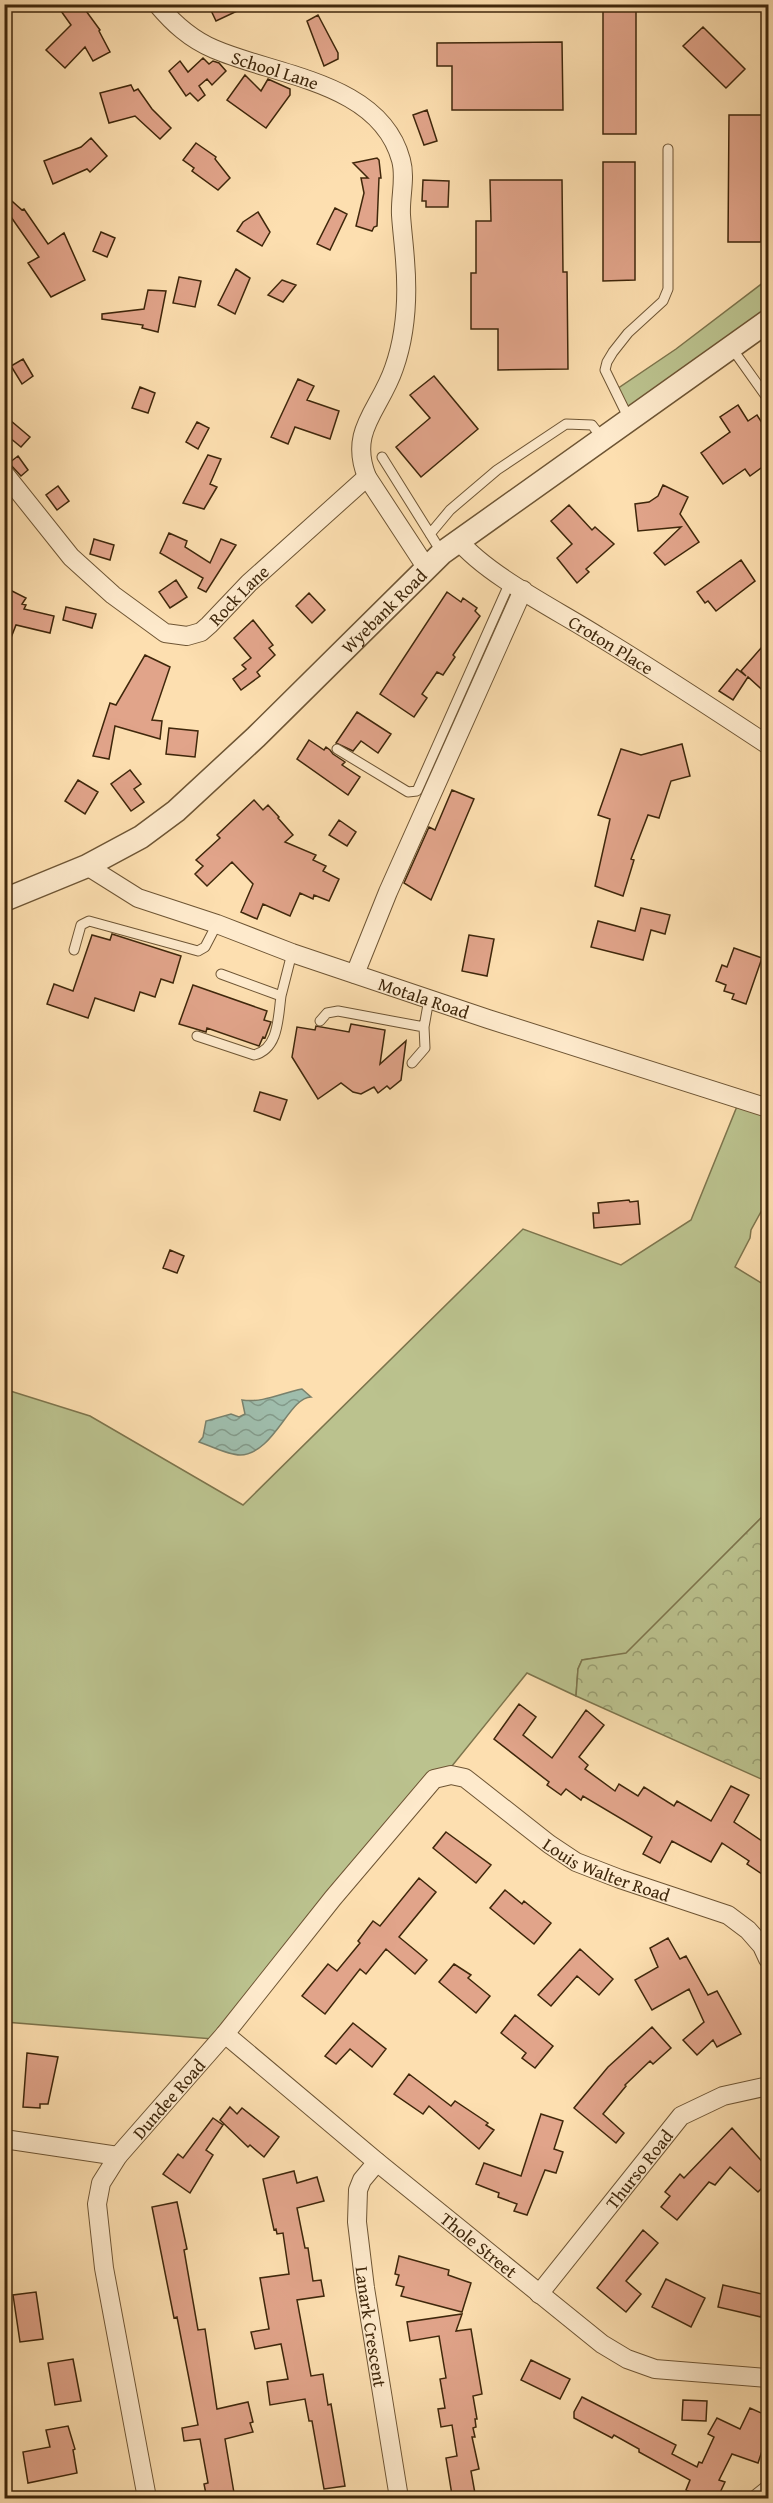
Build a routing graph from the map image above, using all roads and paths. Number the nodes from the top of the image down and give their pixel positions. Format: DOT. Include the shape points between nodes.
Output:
graph roads {
  1 [pos="157,4"];
  2 [pos="668,149"];
  3 [pos="768,321"];
  4 [pos="731,347"];
  5 [pos="768,399"];
  6 [pos="629,419"];
  7 [pos="602,438"];
  8 [pos="382,457"];
  9 [pos="4,473"];
  10 [pos="367,477"];
  11 [pos="439,548"];
  12 [pos="516,585"];
  13 [pos="768,745"];
  14 [pos="337,749"];
  15 [pos="87,866"];
  16 [pos="4,900"];
  17 [pos="217,924"];
  18 [pos="74,950"];
  19 [pos="292,953"];
  20 [pos="221,974"];
  21 [pos="355,974"];
  22 [pos="281,996"];
  23 [pos="429,999"];
  24 [pos="320,1021"];
  25 [pos="424,1028"];
  26 [pos="196,1036"];
  27 [pos="412,1063"];
  28 [pos="768,1108"];
  29 [pos="446,1776"];
  30 [pos="768,1959"];
  31 [pos="225,2034"];
  32 [pos="768,2086"];
  33 [pos="4,2139"];
  34 [pos="118,2156"];
  35 [pos="377,2162"];
  36 [pos="539,2294"];
  37 [pos="768,2378"];
  38 [pos="768,2490"];
  39 [pos="147,2499"];
  40 [pos="399,2499"];
  41 [pos="758,2499"];
  1 -- 10 [label="street, School Lane" via="190,37 213,49 350,97 391,137 400,156 407,288 394,367 361,437 359,452"];
  2 -- 6 [label="lane" via="666,295 613,352 605,370"];
  3 -- 4 [label="street, Wyebank Road"];
  4 -- 5 [label="lane"];
  4 -- 6 [label="street, Wyebank Road"];
  6 -- 7 [label="street, Wyebank Road"];
  7 -- 11 [label="street, Wyebank Road"];
  7 -- 11 [label="lane" via="591,425 566,424 497,470 450,510"];
  8 -- 11 [label="lane"];
  9 -- 10 [label="street, Rock Lane" via="71,556 113,595 165,633 187,636 209,625 249,583"];
  10 -- 11 [label="street"];
  11 -- 12 [label="street, Croton Place" via="468,551"];
  11 -- 15 [label="street, Wyebank Road" via="211,781 141,837"];
  12 -- 13 [label="street, Croton Place"];
  12 -- 14 [label="lane" via="417,791 408,792"];
  12 -- 21 [label="street"];
  15 -- 16 [label="street, Wyebank Road"];
  15 -- 17 [label="street, Motala Road" via="138,898"];
  17 -- 18 [label="lane" via="205,947 198,951 89,921 81,925"];
  17 -- 19 [label="street, Motala Road"];
  19 -- 21 [label="street, Motala Road"];
  19 -- 22 [label="lane"];
  20 -- 22 [label="lane"];
  21 -- 23 [label="street, Motala Road"];
  22 -- 26 [label="lane" via="274,1039 260,1054"];
  23 -- 25 [label="lane"];
  23 -- 28 [label="street, Motala Road"];
  24 -- 25 [label="lane" via="327,1013 338,1011"];
  25 -- 27 [label="lane" via="425,1048"];
  29 -- 30 [label="street, Louis Walter Road" via="458,1776 474,1784 576,1862 728,1915 748,1930"];
  29 -- 31 [label="street, Dundee Road" via="426,1786"];
  31 -- 34 [label="street, Dundee Road"];
  31 -- 35 [label="street, Thole Street"];
  32 -- 36 [label="street, Thurso Road" via="723,2096 681,2116"];
  33 -- 34 [label="street"];
  34 -- 39 [label="street, Dundee Road" via="98,2193 98,2224"];
  35 -- 36 [label="street, Thole Street"];
  35 -- 40 [label="street, Lanark Crescent" via="358,2190 357,2222"];
  36 -- 37 [label="street, Thole Street" via="602,2344 639,2365 683,2373"];
  38 -- 41 [label="street"];
}
